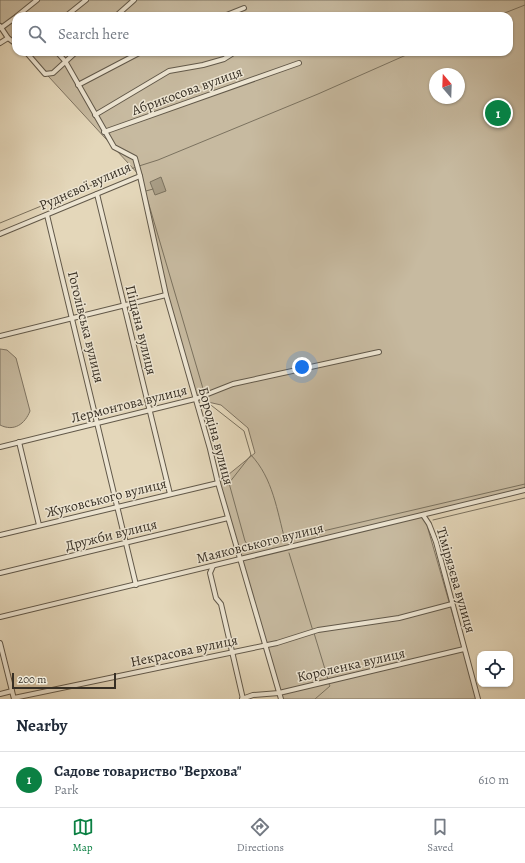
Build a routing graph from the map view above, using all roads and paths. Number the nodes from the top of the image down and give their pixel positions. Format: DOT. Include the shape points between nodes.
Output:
graph roads {
  1 [pos="37,0"];
  2 [pos="86,0"];
  3 [pos="134,0"];
  4 [pos="244,8"];
  5 [pos="21,12"];
  6 [pos="71,12"];
  7 [pos="120,12"];
  8 [pos="234,12"];
  9 [pos="12,19"];
  10 [pos="1,27"];
  11 [pos="8,38"];
  12 [pos="12,41"];
  13 [pos="0,43"];
  14 [pos="29,56"];
  15 [pos="61,56"];
  16 [pos="71,56"];
  17 [pos="133,56"];
  18 [pos="229,56"];
  19 [pos="65,61"];
  20 [pos="299,63"];
  21 [pos="78,85"];
  22 [pos="95,115"];
  23 [pos="104,132"];
  24 [pos="140,174"];
  25 [pos="97,194"];
  26 [pos="47,215"];
  27 [pos="0,234"];
  28 [pos="166,295"];
  29 [pos="124,305"];
  30 [pos="72,318"];
  31 [pos="0,336"];
  32 [pos="379,352"];
  33 [pos="195,399"];
  34 [pos="149,410"];
  35 [pos="98,423"];
  36 [pos="19,442"];
  37 [pos="0,447"];
  38 [pos="218,483"];
  39 [pos="525,490"];
  40 [pos="170,494"];
  41 [pos="118,506"];
  42 [pos="424,515"];
  43 [pos="228,518"];
  44 [pos="39,525"];
  45 [pos="0,535"];
  46 [pos="126,543"];
  47 [pos="240,560"];
  48 [pos="214,566"];
  49 [pos="0,573"];
  50 [pos="136,585"];
  51 [pos="452,604"];
  52 [pos="0,617"];
  53 [pos="0,644"];
  54 [pos="265,645"];
  55 [pos="464,649"];
  56 [pos="232,652"];
  57 [pos="12,691"];
  58 [pos="279,693"];
  59 [pos="0,694"];
  60 [pos="14,698"];
  61 [pos="243,699"];
  62 [pos="280,699"];
  63 [pos="478,699"];
  1 -- 5 [label="street"];
  2 -- 6 [label="street"];
  3 -- 7 [label="street"];
  4 -- 8 [label="street"];
  9 -- 10 [label="street"];
  10 -- 11 [label="street"];
  11 -- 12 [label="street"];
  11 -- 13 [label="street"];
  14 -- 19 [label="street" via="45,74 53,73"];
  15 -- 19 [label="street, Руднєвої вулиця"];
  16 -- 19 [label="street"];
  17 -- 21 [label="street"];
  18 -- 22 [label="street" via="169,71"];
  19 -- 21 [label="street, Руднєвої вулиця"];
  20 -- 23 [label="street, Абрикосова вулиця"];
  21 -- 22 [label="street, Руднєвої вулиця"];
  22 -- 23 [label="street, Руднєвої вулиця"];
  23 -- 24 [label="street, Руднєвої вулиця" via="114,147 134,158"];
  24 -- 25 [label="street, Руднєвої вулиця"];
  24 -- 28 [label="street, Бородіна вулиця"];
  25 -- 26 [label="street, Руднєвої вулиця"];
  25 -- 29 [label="street, Піщана вулиця"];
  26 -- 27 [label="street, Руднєвої вулиця"];
  26 -- 30 [label="street, Гоголівська вулиця"];
  28 -- 29 [label="street"];
  28 -- 33 [label="street, Бородіна вулиця"];
  29 -- 30 [label="street"];
  29 -- 34 [label="street, Піщана вулиця"];
  30 -- 31 [label="street"];
  30 -- 35 [label="street, Гоголівська вулиця"];
  32 -- 33 [label="street, Лермонтова вулиця" via="233,384"];
  33 -- 34 [label="street, Лермонтова вулиця"];
  33 -- 38 [label="street, Бородіна вулиця"];
  34 -- 35 [label="street, Лермонтова вулиця"];
  34 -- 40 [label="street, Піщана вулиця"];
  35 -- 36 [label="street, Лермонтова вулиця"];
  35 -- 41 [label="street, Гоголівська вулиця"];
  36 -- 37 [label="street, Лермонтова вулиця"];
  36 -- 44 [label="street"];
  38 -- 40 [label="street, Жуковського вулиця"];
  38 -- 43 [label="street, Бородіна вулиця"];
  39 -- 42 [label="street, Маяковського вулиця"];
  40 -- 41 [label="street, Жуковського вулиця"];
  41 -- 44 [label="street, Жуковського вулиця"];
  41 -- 46 [label="street, Гоголівська вулиця"];
  42 -- 47 [label="street, Маяковського вулиця"];
  42 -- 51 [label="street, Тімірязєва вулиця" via="436,542"];
  43 -- 46 [label="street, Дружби вулиця"];
  43 -- 47 [label="street, Бородіна вулиця"];
  44 -- 45 [label="street, Жуковського вулиця"];
  46 -- 49 [label="street, Дружби вулиця"];
  46 -- 50 [label="street, Гоголівська вулиця"];
  47 -- 48 [label="street, Маяковського вулиця"];
  47 -- 54 [label="street, Бородіна вулиця"];
  48 -- 50 [label="street, Маяковського вулиця"];
  48 -- 56 [label="street" via="210,573 216,598 221,604"];
  50 -- 52 [label="street, Маяковського вулиця"];
  51 -- 54 [label="street, Некрасова вулиця" via="399,618 318,630"];
  51 -- 55 [label="street, Тімірязєва вулиця"];
  53 -- 57 [label="street"];
  54 -- 56 [label="street, Некрасова вулиця"];
  54 -- 58 [label="street, Бородіна вулиця"];
  55 -- 58 [label="street, Короленка вулиця"];
  55 -- 63 [label="street, Тімірязєва вулиця"];
  56 -- 60 [label="street, Некрасова вулиця"];
  56 -- 61 [label="street"];
  57 -- 59 [label="street"];
  57 -- 60 [label="street"];
  58 -- 61 [label="street, Короленка вулиця" via="254,695"];
  58 -- 62 [label="street, Бородіна вулиця"];
}
